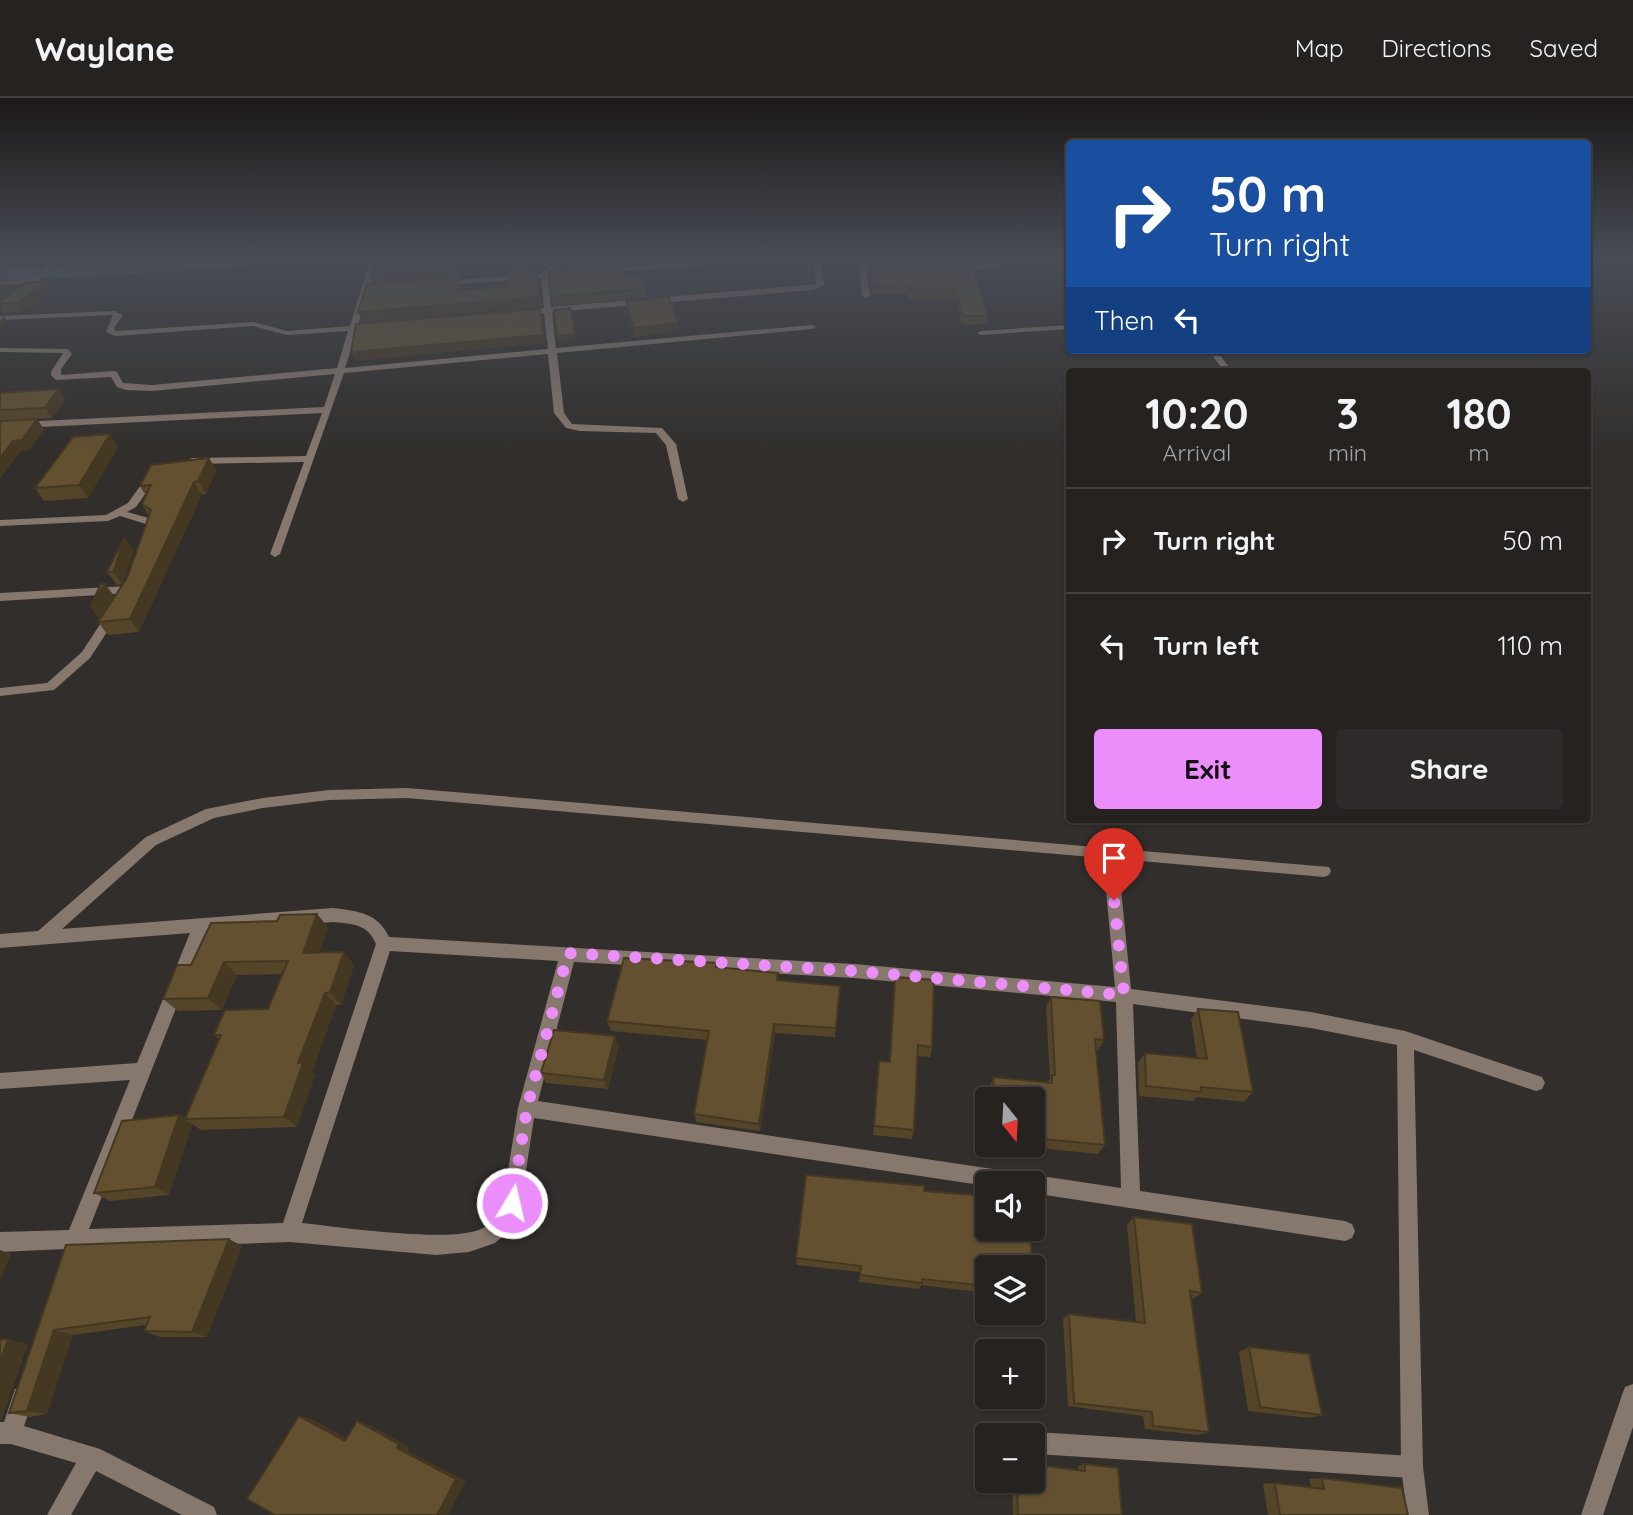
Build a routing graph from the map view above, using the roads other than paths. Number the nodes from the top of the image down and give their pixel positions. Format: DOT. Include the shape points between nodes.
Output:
graph roads {
  1 [pos="113,323"];
  2 [pos="355,323"];
  3 [pos="549,323"];
  4 [pos="381,325"];
  5 [pos="812,327"];
  6 [pos="1066,327"];
  7 [pos="354,328"];
  8 [pos="981,333"];
  9 [pos="0,350"];
  10 [pos="551,351"];
  11 [pos="1215,354"];
  12 [pos="1226,368"];
  13 [pos="339,370"];
  14 [pos="328,410"];
  15 [pos="0,426"];
  16 [pos="309,459"];
  17 [pos="179,462"];
  18 [pos="165,466"];
  19 [pos="683,499"];
  20 [pos="121,513"];
  21 [pos="0,523"];
  22 [pos="143,547"];
  23 [pos="275,554"];
  24 [pos="0,597"];
  25 [pos="0,692"];
  26 [pos="1110,853"];
  27 [pos="1324,871"];
  28 [pos="201,925"];
  29 [pos="41,938"];
  30 [pos="0,941"];
  31 [pos="384,944"];
  32 [pos="568,953"];
  33 [pos="1124,995"];
  34 [pos="1405,1040"];
  35 [pos="141,1070"];
  36 [pos="0,1081"];
  37 [pos="1536,1083"];
  38 [pos="527,1108"];
  39 [pos="975,1175"];
  40 [pos="1045,1186"];
  41 [pos="1131,1199"];
  42 [pos="1345,1231"];
  43 [pos="290,1232"];
  44 [pos="75,1239"];
  45 [pos="0,1242"];
  46 [pos="66,1265"];
  47 [pos="28,1381"];
  48 [pos="1633,1395"];
  49 [pos="6,1433"];
  50 [pos="1045,1444"];
  51 [pos="92,1457"];
  52 [pos="1412,1467"];
  53 [pos="58,1515"];
  54 [pos="206,1515"];
  55 [pos="1419,1515"];
  56 [pos="1592,1515"];
  1 -- 7 [label="street" via="110,332 115,334 253,324 278,333"];
  2 -- 7 [label="street"];
  3 -- 10 [label="street"];
  4 -- 7 [label="street"];
  5 -- 10 [label="street"];
  6 -- 8 [label="street"];
  7 -- 13 [label="street"];
  9 -- 13 [label="street" via="65,351 66,359 55,375 59,378 114,374 126,387"];
  10 -- 13 [label="street"];
  10 -- 19 [label="street" via="562,420 580,428 659,430 671,444"];
  11 -- 12 [label="street"];
  13 -- 14 [label="street"];
  14 -- 15 [label="street"];
  14 -- 16 [label="street"];
  16 -- 17 [label="street"];
  16 -- 23 [label="street"];
  18 -- 20 [label="street"];
  20 -- 21 [label="street" via="85,521"];
  20 -- 22 [label="street" via="152,522"];
  24 -- 25 [label="street" via="130,584 86,655 50,687"];
  26 -- 27 [label="street"];
  26 -- 29 [label="street" via="407,793 329,795 211,813 151,841"];
  26 -- 33 [label="street"];
  28 -- 29 [label="street"];
  28 -- 31 [label="street" via="353,917 378,928"];
  28 -- 35 [label="street"];
  29 -- 30 [label="street"];
  31 -- 32 [label="street"];
  31 -- 43 [label="street"];
  32 -- 33 [label="street" via="854,971"];
  32 -- 38 [label="street"];
  33 -- 34 [label="street" via="1311,1020"];
  33 -- 41 [label="street"];
  34 -- 37 [label="street"];
  34 -- 52 [label="street"];
  35 -- 36 [label="street"];
  35 -- 44 [label="street"];
  38 -- 39 [label="street"];
  38 -- 43 [label="street" via="512,1203 503,1223 488,1236 436,1245"];
  40 -- 41 [label="street"];
  41 -- 42 [label="street"];
  43 -- 44 [label="street"];
  44 -- 45 [label="street"];
  44 -- 46 [label="street"];
  47 -- 49 [label="street"];
  48 -- 56 [label="street"];
  49 -- 51 [label="street"];
  50 -- 52 [label="street"];
  51 -- 53 [label="street"];
  51 -- 54 [label="street"];
  52 -- 55 [label="street"];
}
